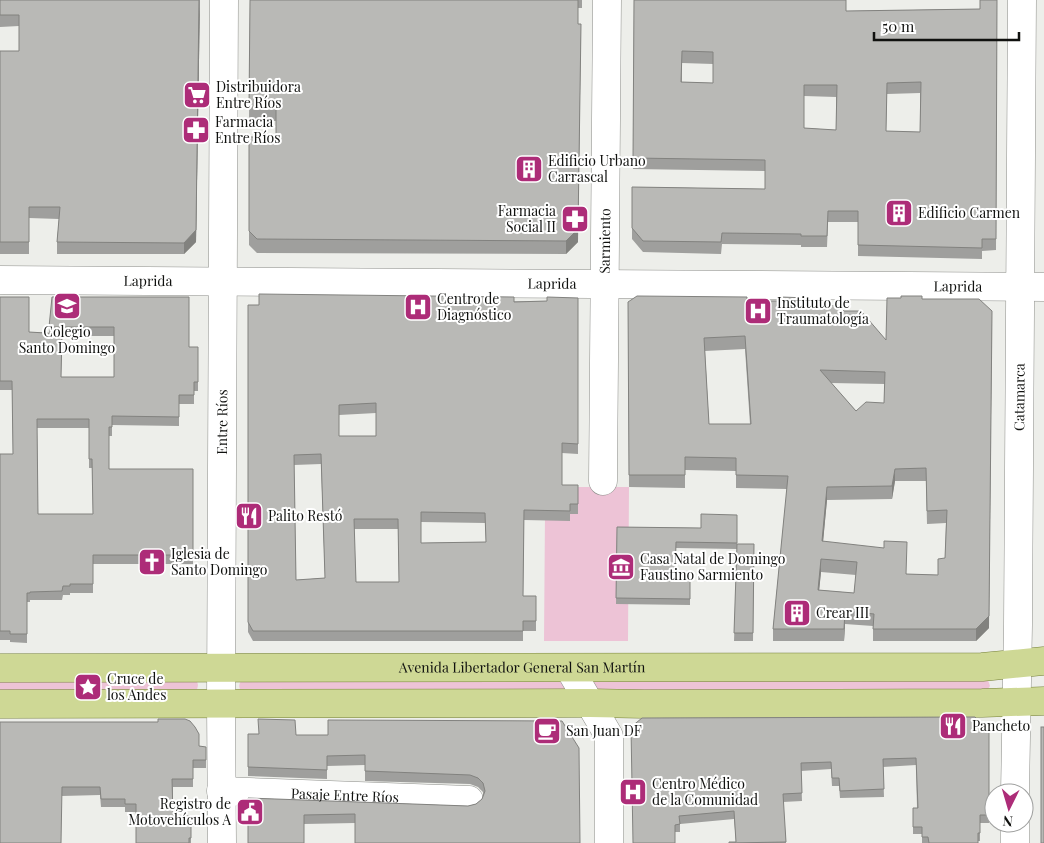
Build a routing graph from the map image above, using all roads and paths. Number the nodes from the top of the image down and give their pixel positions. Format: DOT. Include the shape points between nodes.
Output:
graph roads {
  1 [pos="224,0"];
  2 [pos="607,0"];
  3 [pos="1022,0"];
  4 [pos="0,280"];
  5 [pos="222,282"];
  6 [pos="604,284"];
  7 [pos="1032,287"];
  8 [pos="603,481"];
  9 [pos="1044,660"];
  10 [pos="1016,664"];
  11 [pos="0,668"];
  12 [pos="221,668"];
  13 [pos="569,668"];
  14 [pos="1044,701"];
  15 [pos="1016,702"];
  16 [pos="590,703"];
  17 [pos="0,704"];
  18 [pos="220,704"];
  19 [pos="1015,783"];
  20 [pos="221,791"];
  21 [pos="469,800"];
  22 [pos="222,843"];
  23 [pos="609,843"];
  1 -- 5 [label="street, Entre Ríos"];
  2 -- 6 [label="street, Sarmiento"];
  3 -- 7 [label="street, Catamarca"];
  4 -- 5 [label="street, Laprida"];
  5 -- 6 [label="street, Laprida"];
  5 -- 12 [label="street, Entre Ríos"];
  6 -- 7 [label="street, Laprida"];
  6 -- 8 [label="street, Sarmiento"];
  7 -- 10 [label="street, Catamarca"];
  9 -- 10 [label="main road, Avenida Libertador General San Martín"];
  10 -- 13 [label="main road, Avenida Libertador General San Martín" via="982,667"];
  10 -- 15 [label="street, Catamarca"];
  11 -- 12 [label="main road, Avenida Libertador General San Martín"];
  12 -- 13 [label="main road, Avenida Libertador General San Martín"];
  12 -- 18 [label="street, Entre Ríos"];
  13 -- 16 [label="street"];
  14 -- 15 [label="main road"];
  15 -- 16 [label="main road"];
  15 -- 19 [label="street, Catamarca"];
  16 -- 18 [label="main road"];
  16 -- 23 [label="street" via="609,736"];
  17 -- 18 [label="main road"];
  18 -- 20 [label="street, Entre Ríos"];
  20 -- 21 [label="street, Pasaje Entre Ríos"];
  20 -- 22 [label="street, Entre Ríos"];
}
